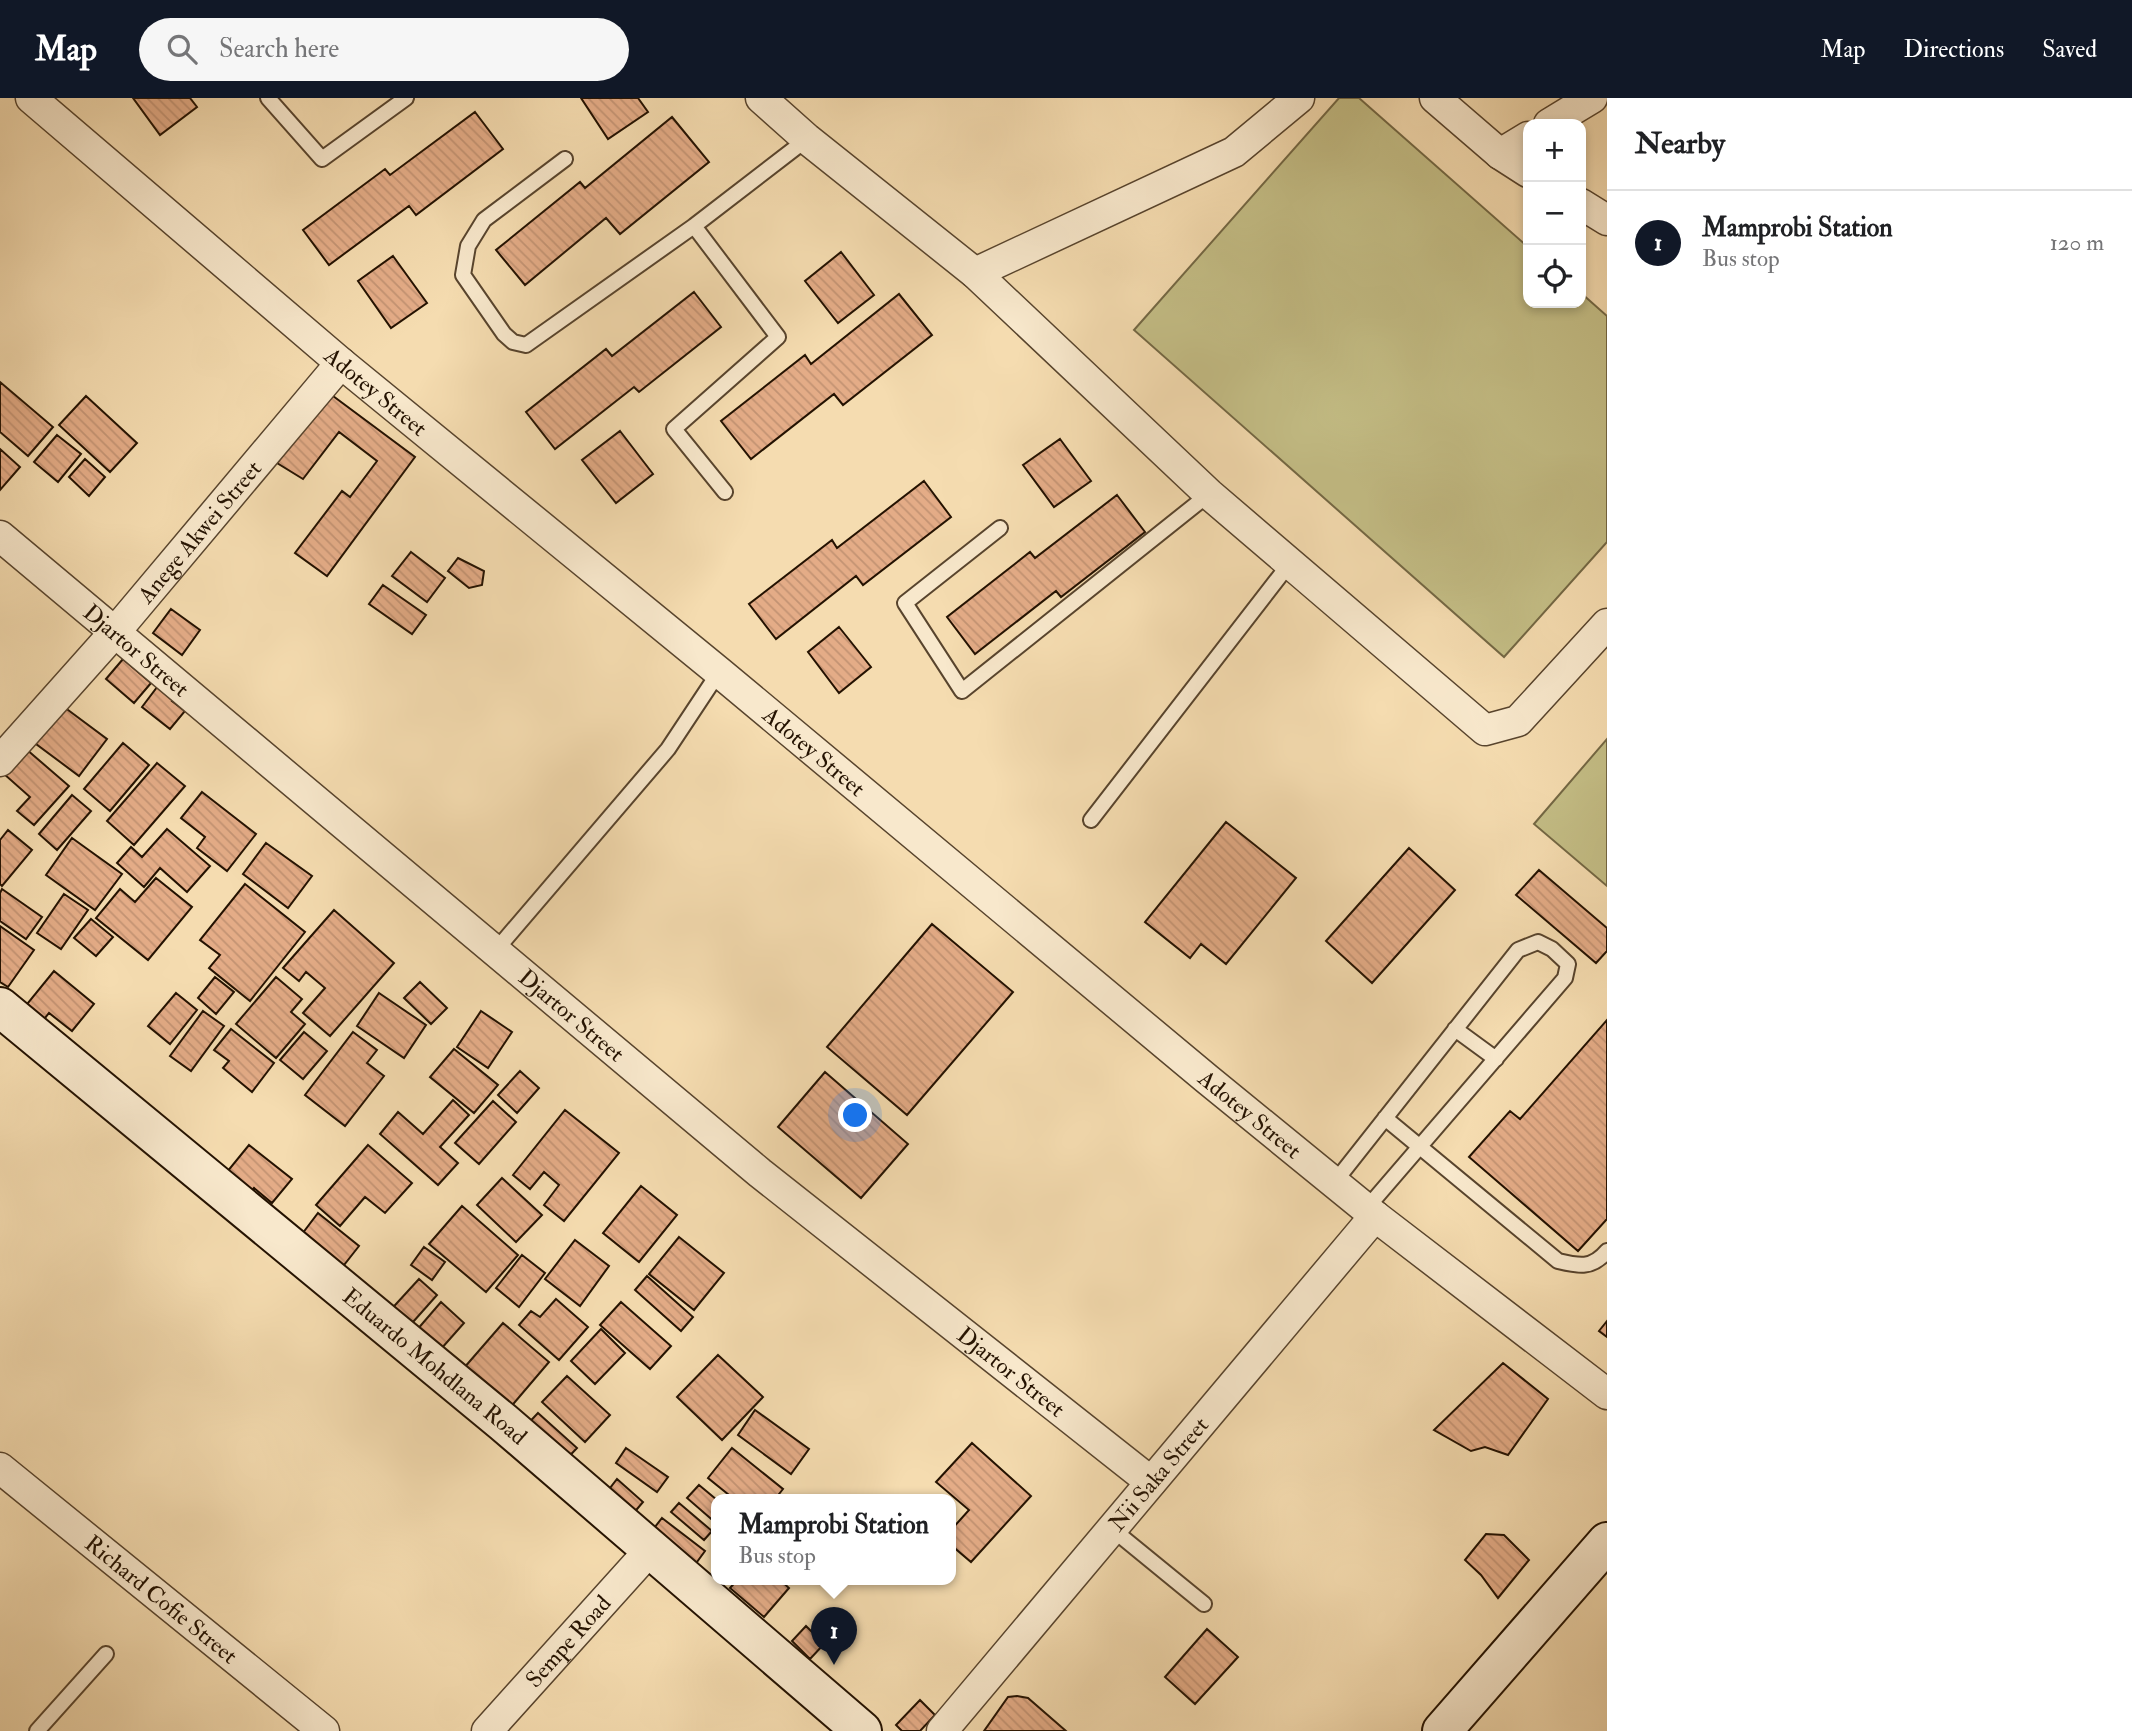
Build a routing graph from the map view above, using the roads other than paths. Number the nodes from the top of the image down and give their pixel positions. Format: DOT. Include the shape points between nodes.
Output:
graph roads {
  1 [pos="31,98"];
  2 [pos="268,98"];
  3 [pos="406,98"];
  4 [pos="761,98"];
  5 [pos="1299,98"];
  6 [pos="1436,98"];
  7 [pos="1592,98"];
  8 [pos="1557,119"];
  9 [pos="807,139"];
  10 [pos="1523,140"];
  11 [pos="1500,154"];
  12 [pos="565,159"];
  13 [pos="1523,169"];
  14 [pos="1586,207"];
  15 [pos="1607,220"];
  16 [pos="694,226"];
  17 [pos="975,273"];
  18 [pos="341,363"];
  19 [pos="725,492"];
  20 [pos="1209,494"];
  21 [pos="1000,528"];
  22 [pos="0,536"];
  23 [pos="1290,563"];
  24 [pos="1607,624"];
  25 [pos="115,632"];
  26 [pos="719,673"];
  27 [pos="0,761"];
  28 [pos="1091,820"];
  29 [pos="496,950"];
  30 [pos="0,1007"];
  31 [pos="1455,1030"];
  32 [pos="1496,1059"];
  33 [pos="1385,1118"];
  34 [pos="1421,1146"];
  35 [pos="1334,1183"];
  36 [pos="1371,1213"];
  37 [pos="1607,1251"];
  38 [pos="1607,1394"];
  39 [pos="0,1468"];
  40 [pos="1150,1482"];
  41 [pos="1111,1528"];
  42 [pos="1607,1542"];
  43 [pos="650,1550"];
  44 [pos="1203,1604"];
  45 [pos="106,1654"];
  46 [pos="37,1731"];
  47 [pos="324,1731"];
  48 [pos="487,1731"];
  49 [pos="862,1731"];
  50 [pos="942,1731"];
  51 [pos="1442,1731"];
  1 -- 18 [label="street, Adotey Street"];
  2 -- 3 [label="lane" via="322,159"];
  4 -- 9 [label="street"];
  5 -- 17 [label="street" via="1234,152"];
  6 -- 11 [label="street"];
  7 -- 8 [label="street"];
  9 -- 16 [label="lane"];
  9 -- 17 [label="street"];
  10 -- 11 [label="street"];
  11 -- 13 [label="street"];
  12 -- 16 [label="lane" via="484,220 468,246 463,275 513,342 526,345"];
  14 -- 15 [label="street"];
  16 -- 19 [label="lane" via="778,337 674,429"];
  17 -- 20 [label="street"];
  18 -- 25 [label="street, Anege Akwei Street"];
  18 -- 26 [label="street, Adotey Street"];
  20 -- 21 [label="lane" via="962,691 905,603"];
  20 -- 23 [label="street"];
  22 -- 25 [label="street, Djartor Street"];
  23 -- 24 [label="street" via="1485,730 1518,721"];
  23 -- 28 [label="lane"];
  25 -- 27 [label="street, Anege Akwei Street"];
  25 -- 29 [label="street, Djartor Street"];
  26 -- 29 [label="lane" via="668,749"];
  26 -- 35 [label="street, Adotey Street"];
  29 -- 40 [label="street, Djartor Street" via="760,1173"];
  30 -- 43 [label="main road, Eduardo Mohdlana Road" via="503,1422"];
  31 -- 32 [label="lane"];
  31 -- 32 [label="lane" via="1518,950 1538,942 1552,949 1568,964 1565,978"];
  31 -- 33 [label="lane"];
  32 -- 34 [label="lane"];
  33 -- 34 [label="lane"];
  33 -- 35 [label="lane"];
  34 -- 36 [label="lane"];
  34 -- 37 [label="lane" via="1558,1261 1578,1266 1598,1262"];
  35 -- 36 [label="street, Adotey Street"];
  36 -- 38 [label="street, Adotey Street"];
  36 -- 40 [label="street, Nii Saka Street"];
  39 -- 47 [label="street, Richard Cofie Street"];
  40 -- 41 [label="street, Nii Saka Street"];
  41 -- 44 [label="lane"];
  41 -- 50 [label="street, Nii Saka Street"];
  42 -- 51 [label="main road"];
  43 -- 48 [label="street, Sempe Road"];
  43 -- 49 [label="main road, Eduardo Mohdlana Road"];
  45 -- 46 [label="lane"];
}
